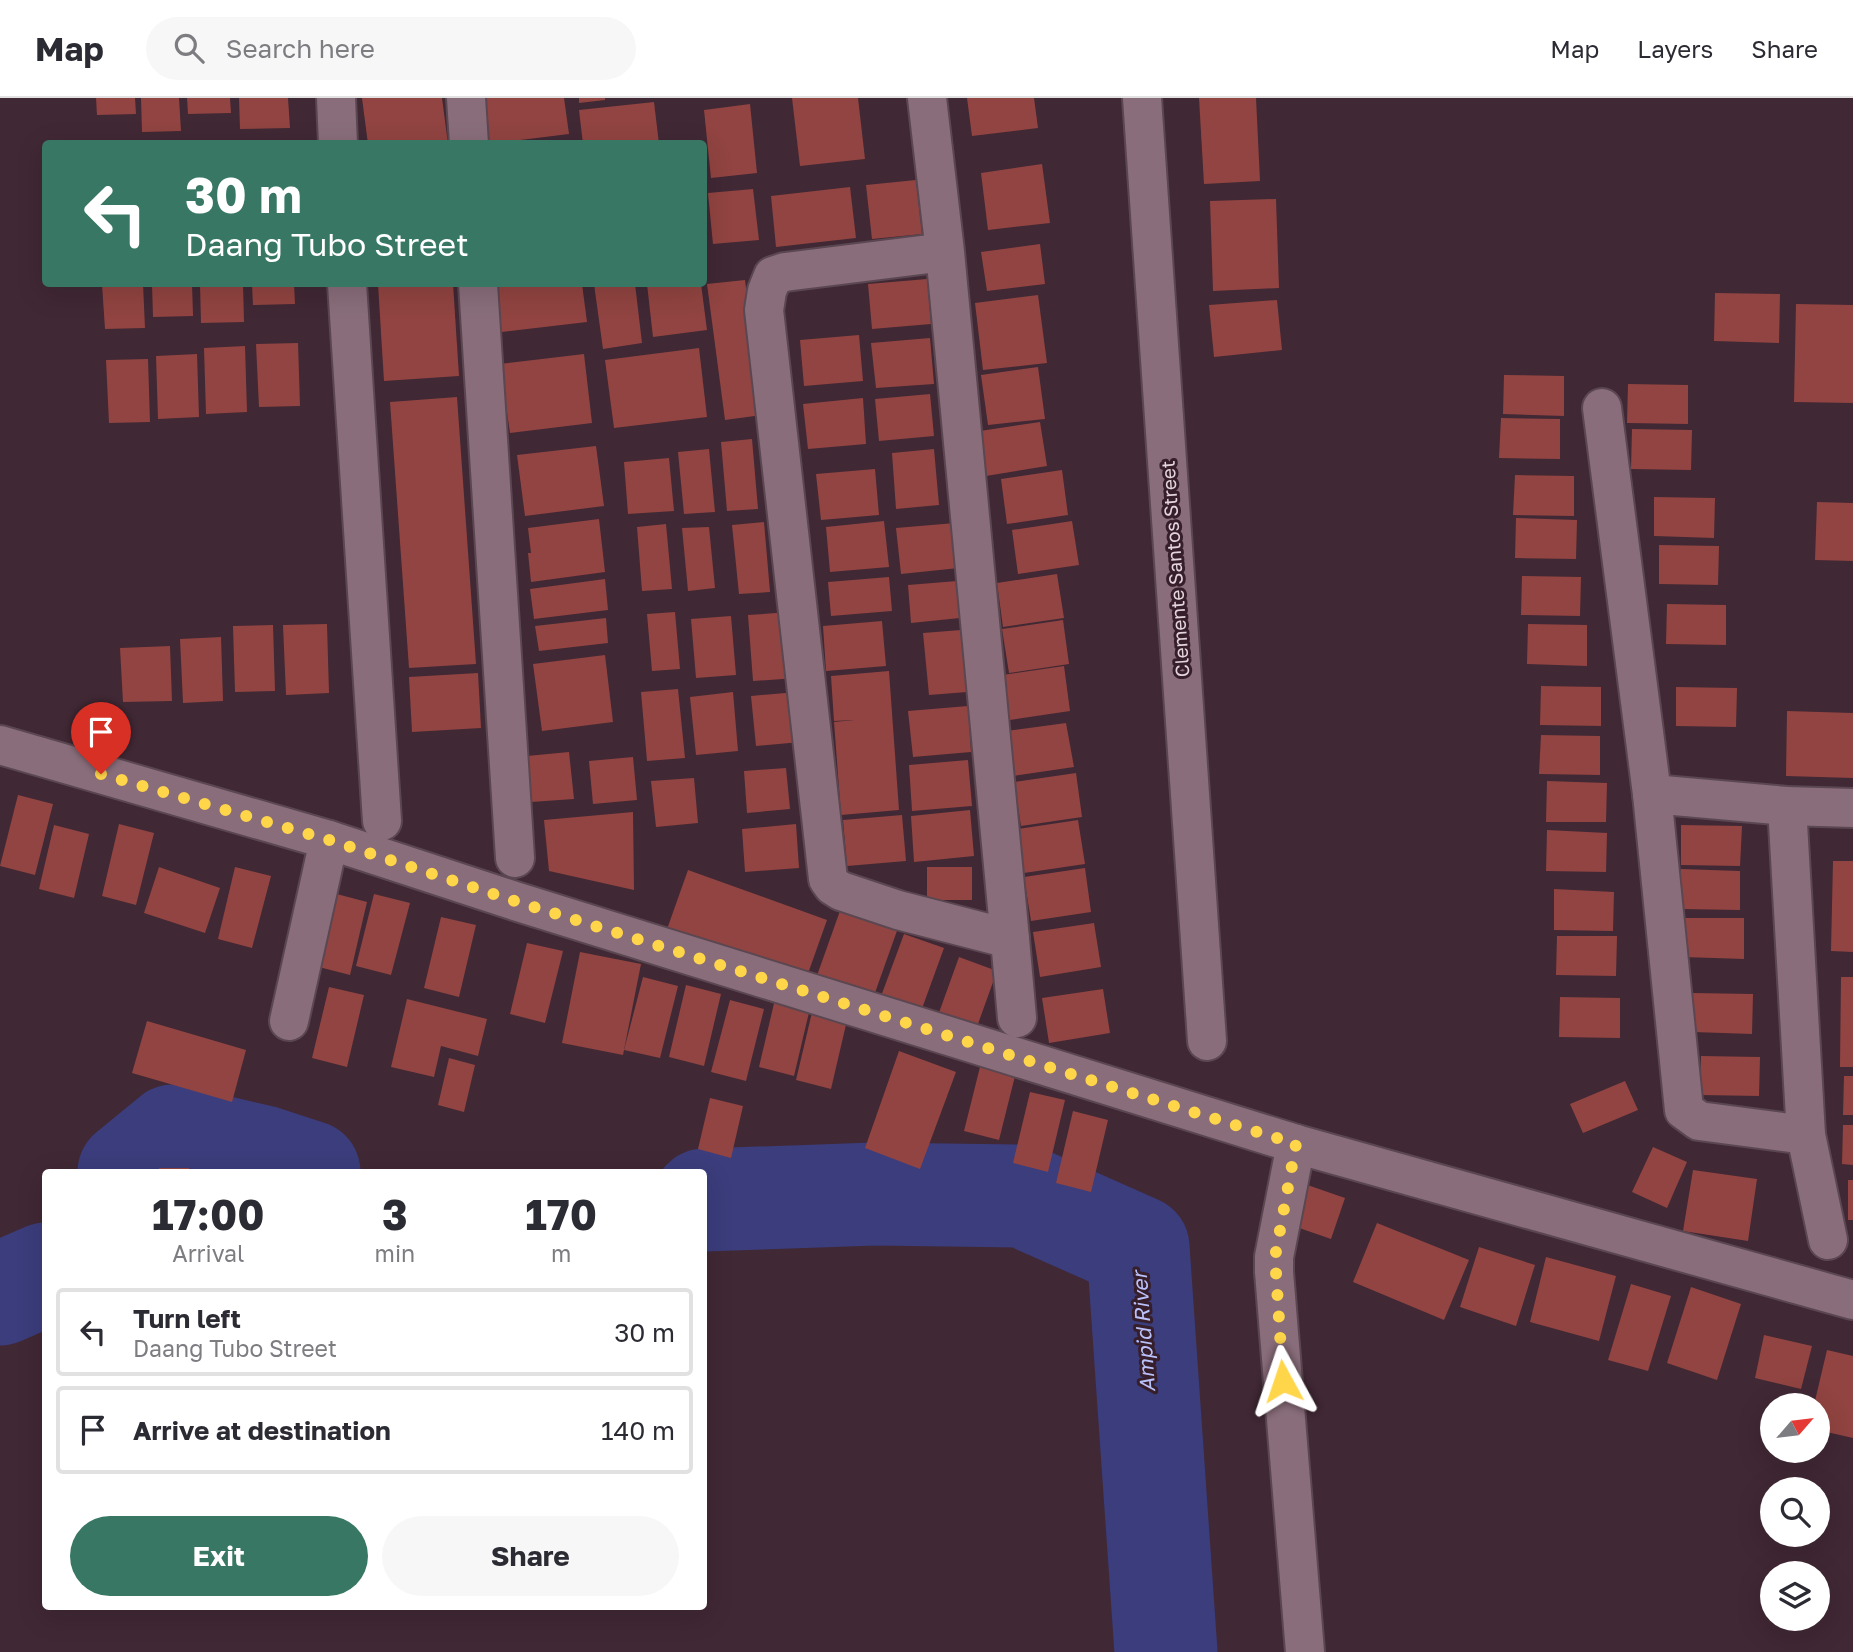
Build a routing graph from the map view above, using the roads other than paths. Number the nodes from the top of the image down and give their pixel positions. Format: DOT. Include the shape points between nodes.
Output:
graph roads {
  1 [pos="335,98"];
  2 [pos="466,98"];
  3 [pos="927,98"];
  4 [pos="1142,98"];
  5 [pos="338,140"];
  6 [pos="469,140"];
  7 [pos="945,252"];
  8 [pos="347,287"];
  9 [pos="478,287"];
  10 [pos="1602,408"];
  11 [pos="0,746"];
  12 [pos="1652,794"];
  13 [pos="1787,806"];
  14 [pos="1853,808"];
  15 [pos="382,821"];
  16 [pos="329,840"];
  17 [pos="515,858"];
  18 [pos="1010,939"];
  19 [pos="1017,1018"];
  20 [pos="289,1021"];
  21 [pos="1208,1041"];
  22 [pos="1806,1135"];
  23 [pos="1296,1144"];
  24 [pos="1828,1240"];
  25 [pos="1853,1300"];
  26 [pos="1305,1652"];
  1 -- 5 [label="street"];
  2 -- 6 [label="street"];
  3 -- 7 [label="street"];
  4 -- 21 [label="street, Clemente Santos Street"];
  7 -- 18 [label="street"];
  7 -- 18 [label="street" via="785,271 774,276 764,310 828,879 841,891 898,910"];
  8 -- 15 [label="street"];
  9 -- 17 [label="street"];
  10 -- 12 [label="street"];
  11 -- 16 [label="street"];
  12 -- 13 [label="street"];
  12 -- 22 [label="street" via="1684,1110 1699,1121"];
  13 -- 14 [label="street"];
  13 -- 22 [label="street"];
  16 -- 20 [label="street"];
  16 -- 23 [label="street"];
  18 -- 19 [label="street"];
  22 -- 24 [label="street"];
  23 -- 25 [label="street"];
  23 -- 26 [label="street" via="1274,1272"];
}
